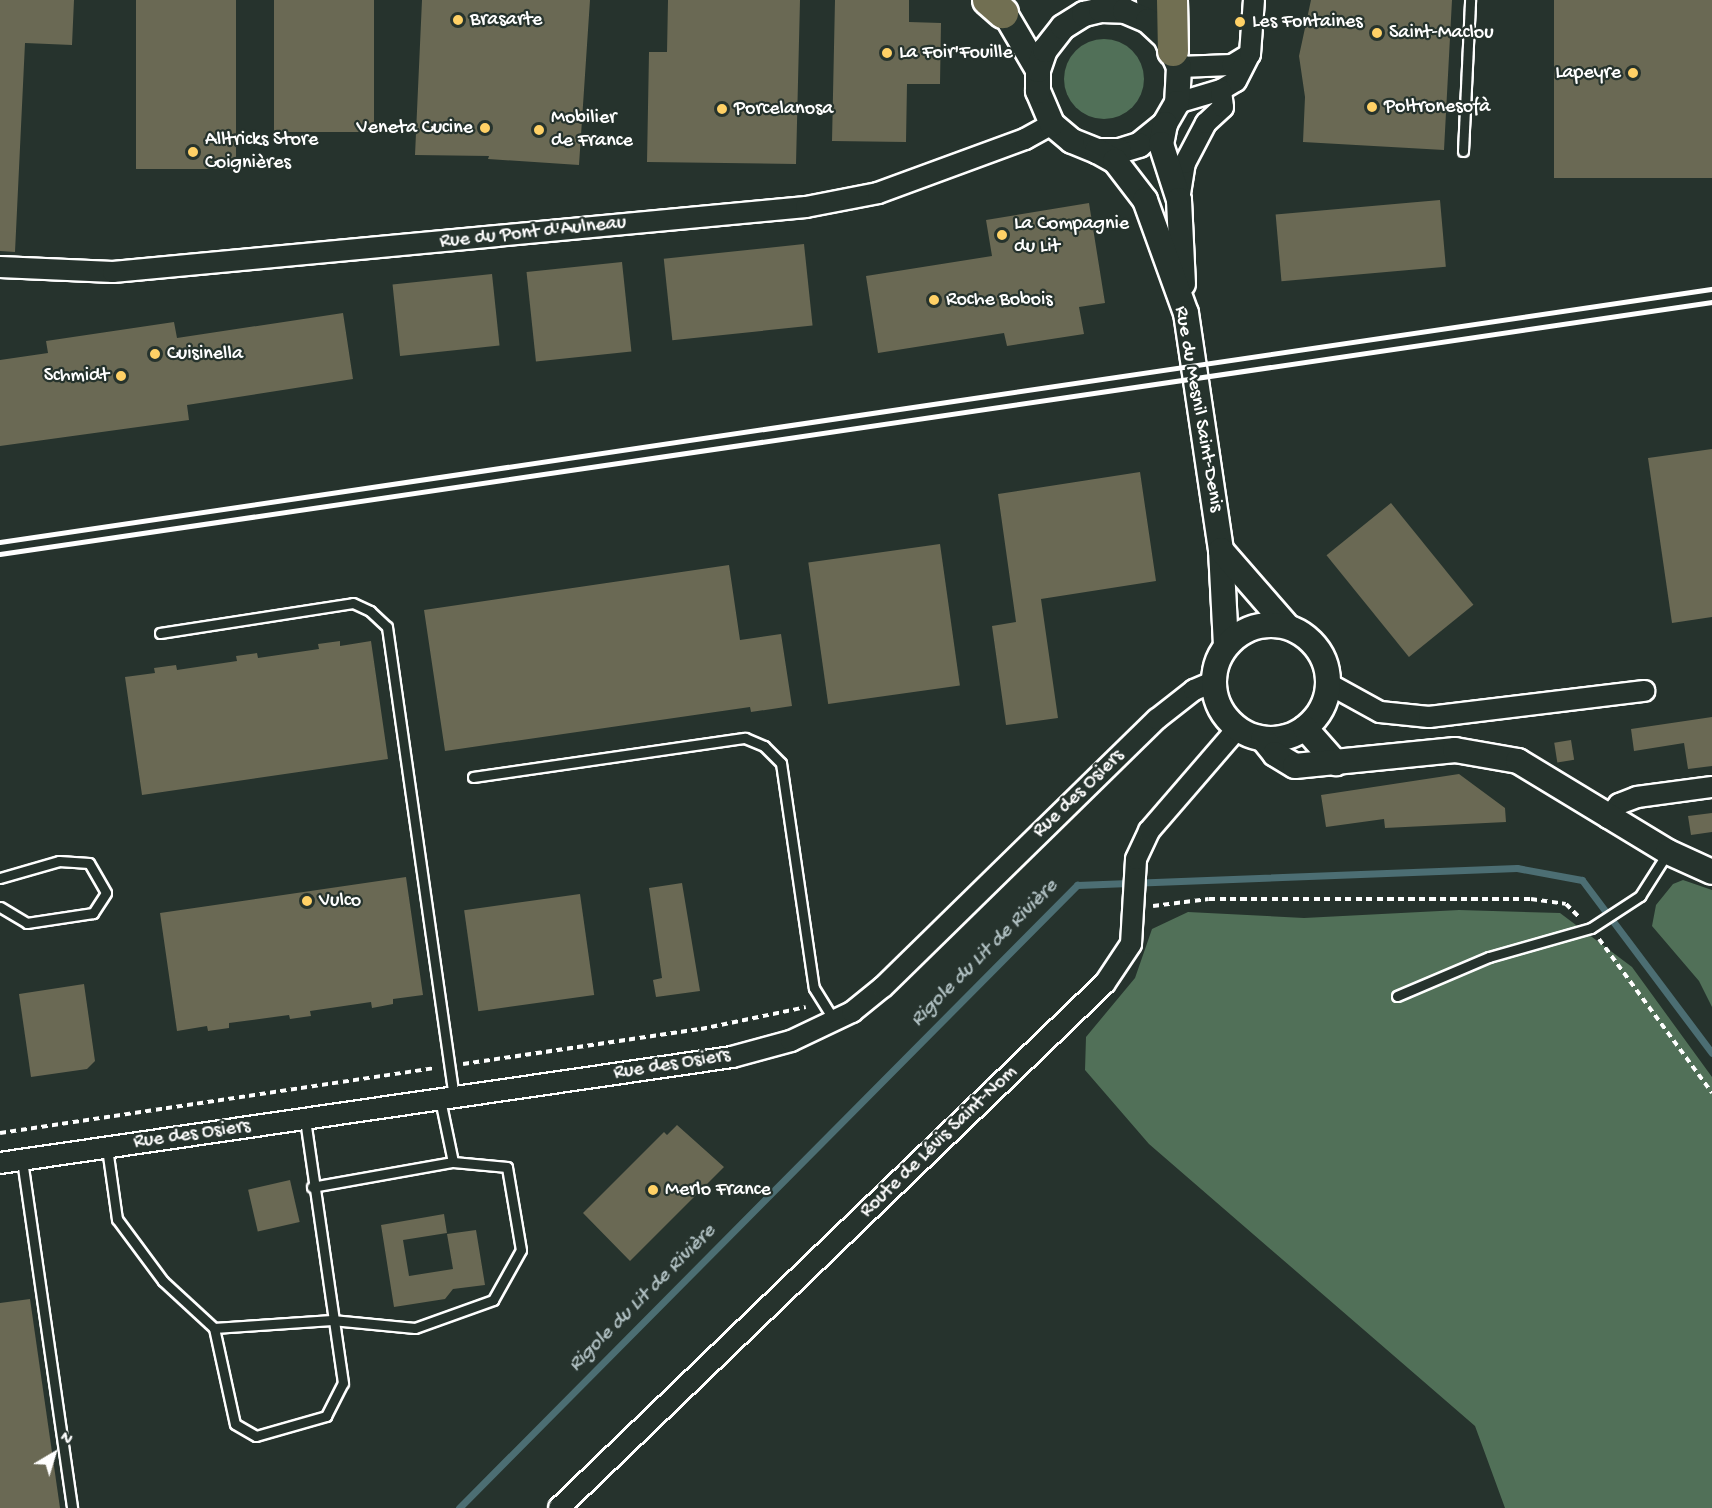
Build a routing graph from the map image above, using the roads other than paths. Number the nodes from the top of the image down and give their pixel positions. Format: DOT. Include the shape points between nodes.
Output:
graph roads {
  1 [pos="1149,0"];
  2 [pos="1172,0"];
  3 [pos="1254,0"];
  4 [pos="1470,0"];
  5 [pos="996,4"];
  6 [pos="1173,52"];
  7 [pos="1250,54"];
  8 [pos="1038,70"];
  9 [pos="1221,90"];
  10 [pos="1176,103"];
  11 [pos="1052,124"];
  12 [pos="1165,124"];
  13 [pos="1097,151"];
  14 [pos="1463,151"];
  15 [pos="1179,200"];
  16 [pos="0,267"];
  17 [pos="1186,313"];
  18 [pos="1221,550"];
  19 [pos="1287,626"];
  20 [pos="160,633"];
  21 [pos="1226,645"];
  22 [pos="1213,682"];
  23 [pos="1329,684"];
  24 [pos="1644,690"];
  25 [pos="1305,728"];
  26 [pos="1237,729"];
  27 [pos="1263,739"];
  28 [pos="1336,763"];
  29 [pos="473,777"];
  30 [pos="1712,787"];
  31 [pos="1608,818"];
  32 [pos="1668,852"];
  33 [pos="1712,872"];
  34 [pos="0,878"];
  35 [pos="0,907"];
  36 [pos="1397,996"];
  37 [pos="830,1024"];
  38 [pos="447,1098"];
  39 [pos="305,1119"];
  40 [pos="107,1148"];
  41 [pos="22,1160"];
  42 [pos="453,1162"];
  43 [pos="0,1163"];
  44 [pos="312,1187"];
  45 [pos="332,1320"];
  46 [pos="214,1328"];
  47 [pos="72,1508"];
  48 [pos="559,1508"];
  1 -- 6 [label="street"];
  2 -- 6 [label="main road"];
  3 -- 7 [label="street"];
  4 -- 14 [label="lane"];
  5 -- 8 [label="street"];
  6 -- 7 [label="street" via="1232,65"];
  6 -- 8 [label="street" via="1148,21 1125,11 1084,14 1063,27 1045,50"];
  6 -- 10 [label="street"];
  7 -- 9 [label="street" via="1236,81"];
  8 -- 11 [label="street" via="1038,90"];
  9 -- 10 [label="street"];
  9 -- 15 [label="street" via="1223,107 1206,123 1185,163"];
  10 -- 12 [label="street"];
  11 -- 13 [label="street" via="1072,141"];
  11 -- 16 [label="street, Rue du Pont d'Aulneau" via="1025,139 878,193 806,207 113,272"];
  12 -- 13 [label="street" via="1139,145 1119,151"];
  12 -- 15 [label="street" via="1161,144"];
  13 -- 17 [label="street, Rue du Mesnil Saint-Denis" via="1115,161 1145,200"];
  15 -- 17 [label="street"];
  17 -- 18 [label="street, Rue du Mesnil Saint-Denis"];
  18 -- 19 [label="street"];
  18 -- 21 [label="street, Rue du Mesnil Saint-Denis"];
  19 -- 21 [label="street" via="1254,626"];
  19 -- 23 [label="street" via="1301,632 1317,648"];
  20 -- 38 [label="lane" via="353,603 370,611 387,627 449,1066"];
  21 -- 22 [label="street" via="1216,662"];
  22 -- 26 [label="street" via="1224,715"];
  22 -- 37 [label="street, Rue des Osiers" via="1194,690 1157,719 922,951 883,987"];
  23 -- 24 [label="street" via="1380,712 1429,717"];
  23 -- 25 [label="street" via="1321,709"];
  25 -- 27 [label="street" via="1292,735"];
  25 -- 28 [label="street"];
  26 -- 27 [label="street"];
  26 -- 48 [label="street, Route de Lévis Saint-Nom" via="1149,831 1136,860 1131,944 1105,983"];
  27 -- 28 [label="street" via="1275,754 1295,766"];
  28 -- 31 [label="street" via="1473,751 1518,761"];
  29 -- 37 [label="lane" via="745,738 764,746 781,763 814,988"];
  30 -- 31 [label="street" via="1637,797 1619,804"];
  31 -- 32 [label="street"];
  32 -- 33 [label="street"];
  32 -- 36 [label="lane" via="1640,896 1594,926 1489,957"];
  34 -- 35 [label="lane" via="59,861 89,863 106,893 93,913 27,923"];
  37 -- 38 [label="street, Rue des Osiers" via="732,1057"];
  38 -- 39 [label="street, Rue des Osiers"];
  38 -- 42 [label="lane"];
  39 -- 40 [label="street, Rue des Osiers"];
  39 -- 44 [label="lane"];
  40 -- 41 [label="street, Rue des Osiers"];
  40 -- 46 [label="lane" via="117,1219 163,1281"];
  41 -- 43 [label="street, Rue des Osiers"];
  41 -- 47 [label="lane"];
  42 -- 44 [label="lane"];
  42 -- 45 [label="lane" via="507,1167 521,1250 493,1300 415,1328"];
  44 -- 45 [label="lane"];
  45 -- 46 [label="lane"];
  45 -- 46 [label="lane" via="343,1383 326,1416 256,1436 235,1424"];
}
